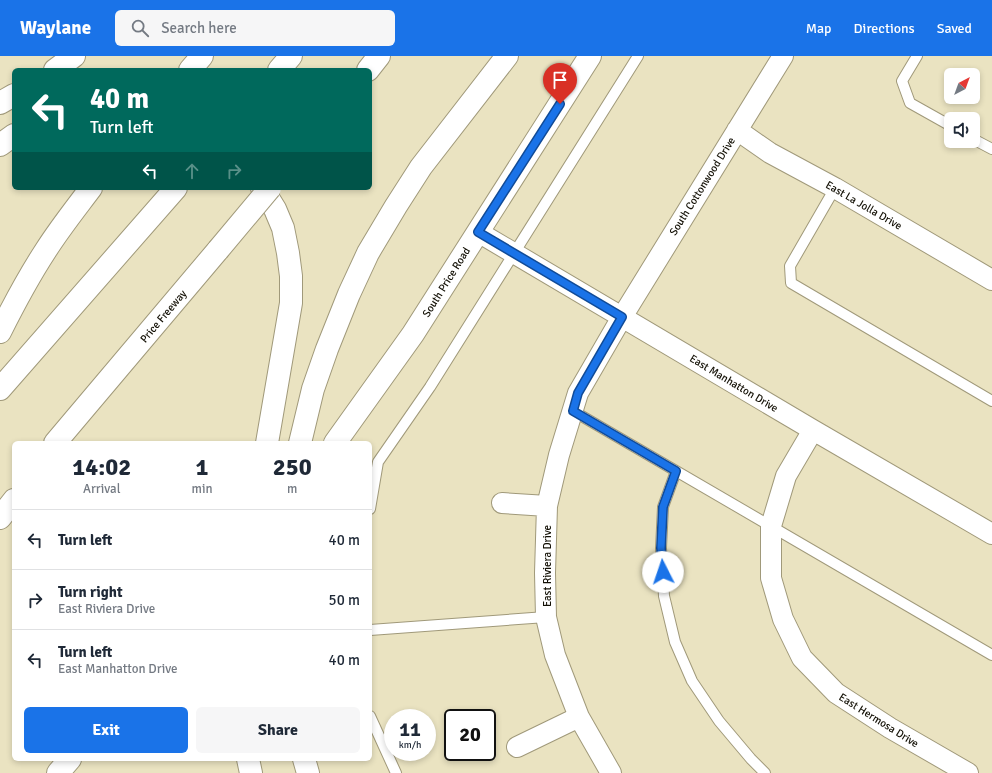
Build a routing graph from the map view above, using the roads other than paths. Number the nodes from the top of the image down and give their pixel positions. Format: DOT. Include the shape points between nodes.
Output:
graph roads {
  1 [pos="74,56"];
  2 [pos="202,56"];
  3 [pos="291,56"];
  4 [pos="379,56"];
  5 [pos="507,56"];
  6 [pos="590,56"];
  7 [pos="638,56"];
  8 [pos="783,56"];
  9 [pos="917,56"];
  10 [pos="58,68"];
  11 [pos="192,68"];
  12 [pos="281,68"];
  13 [pos="370,68"];
  14 [pos="12,96"];
  15 [pos="0,103"];
  16 [pos="944,122"];
  17 [pos="737,130"];
  18 [pos="12,136"];
  19 [pos="980,142"];
  20 [pos="0,145"];
  21 [pos="992,149"];
  22 [pos="836,188"];
  23 [pos="89,190"];
  24 [pos="263,190"];
  25 [pos="268,190"];
  26 [pos="174,191"];
  27 [pos="478,232"];
  28 [pos="514,253"];
  29 [pos="992,280"];
  30 [pos="622,317"];
  31 [pos="4,323"];
  32 [pos="0,389"];
  33 [pos="992,401"];
  34 [pos="573,411"];
  35 [pos="813,430"];
  36 [pos="58,441"];
  37 [pos="267,441"];
  38 [pos="300,441"];
  39 [pos="336,441"];
  40 [pos="676,471"];
  41 [pos="12,493"];
  42 [pos="372,497"];
  43 [pos="12,503"];
  44 [pos="502,503"];
  45 [pos="547,506"];
  46 [pos="0,507"];
  47 [pos="0,518"];
  48 [pos="771,526"];
  49 [pos="992,534"];
  50 [pos="546,617"];
  51 [pos="372,630"];
  52 [pos="992,655"];
  53 [pos="579,718"];
  54 [pos="372,720"];
  55 [pos="517,747"];
  56 [pos="68,761"];
  57 [pos="248,761"];
  58 [pos="305,761"];
  59 [pos="58,773"];
  60 [pos="251,773"];
  61 [pos="308,773"];
  62 [pos="396,773"];
  63 [pos="611,773"];
  64 [pos="765,773"];
  65 [pos="968,773"];
  1 -- 10 [label="main road"];
  2 -- 11 [label="main road"];
  3 -- 12 [label="main road"];
  4 -- 13 [label="main road"];
  5 -- 38 [label="main road" via="422,167 368,253 327,349 313,389"];
  6 -- 27 [label="main road, South Price Road"];
  7 -- 28 [label="lane"];
  8 -- 17 [label="street, South Cottonwood Drive"];
  9 -- 16 [label="lane" via="902,81 910,103"];
  14 -- 15 [label="main road"];
  17 -- 22 [label="street, East La Jolla Drive" via="770,153"];
  17 -- 30 [label="street, South Cottonwood Drive"];
  18 -- 20 [label="main road"];
  19 -- 21 [label="lane"];
  22 -- 29 [label="street, East La Jolla Drive"];
  22 -- 33 [label="lane" via="790,266 791,283"];
  23 -- 31 [label="main road" via="46,250"];
  24 -- 37 [label="main road" via="283,228 291,276 291,303"];
  25 -- 36 [label="main road, Price Freeway, bridge"];
  26 -- 32 [label="main road"];
  27 -- 28 [label="street, East Manhatton Drive"];
  27 -- 39 [label="main road, South Price Road" via="413,334"];
  28 -- 30 [label="street, East Manhatton Drive"];
  28 -- 42 [label="lane" via="430,387 378,462"];
  30 -- 34 [label="street, East Riviera Drive" via="578,393"];
  30 -- 35 [label="street, East Manhatton Drive"];
  34 -- 40 [label="lane"];
  34 -- 45 [label="street, East Riviera Drive" via="559,454"];
  35 -- 48 [label="street, East Hermosa Drive" via="786,476"];
  35 -- 49 [label="street, East Manhatton Drive"];
  40 -- 48 [label="lane"];
  40 -- 64 [label="lane" via="663,507 661,548 664,596 675,642 692,681 719,722"];
  41 -- 46 [label="main road"];
  43 -- 47 [label="main road"];
  44 -- 45 [label="street"];
  45 -- 50 [label="street, East Riviera Drive"];
  48 -- 52 [label="lane"];
  48 -- 65 [label="street, East Hermosa Drive" via="771,578 783,619 802,658 836,693"];
  50 -- 51 [label="lane"];
  50 -- 53 [label="street, East Riviera Drive" via="555,655"];
  53 -- 55 [label="street"];
  53 -- 63 [label="street, East Riviera Drive"];
  54 -- 62 [label="lane"];
  56 -- 59 [label="main road"];
  57 -- 60 [label="main road"];
  58 -- 61 [label="main road"];
}
